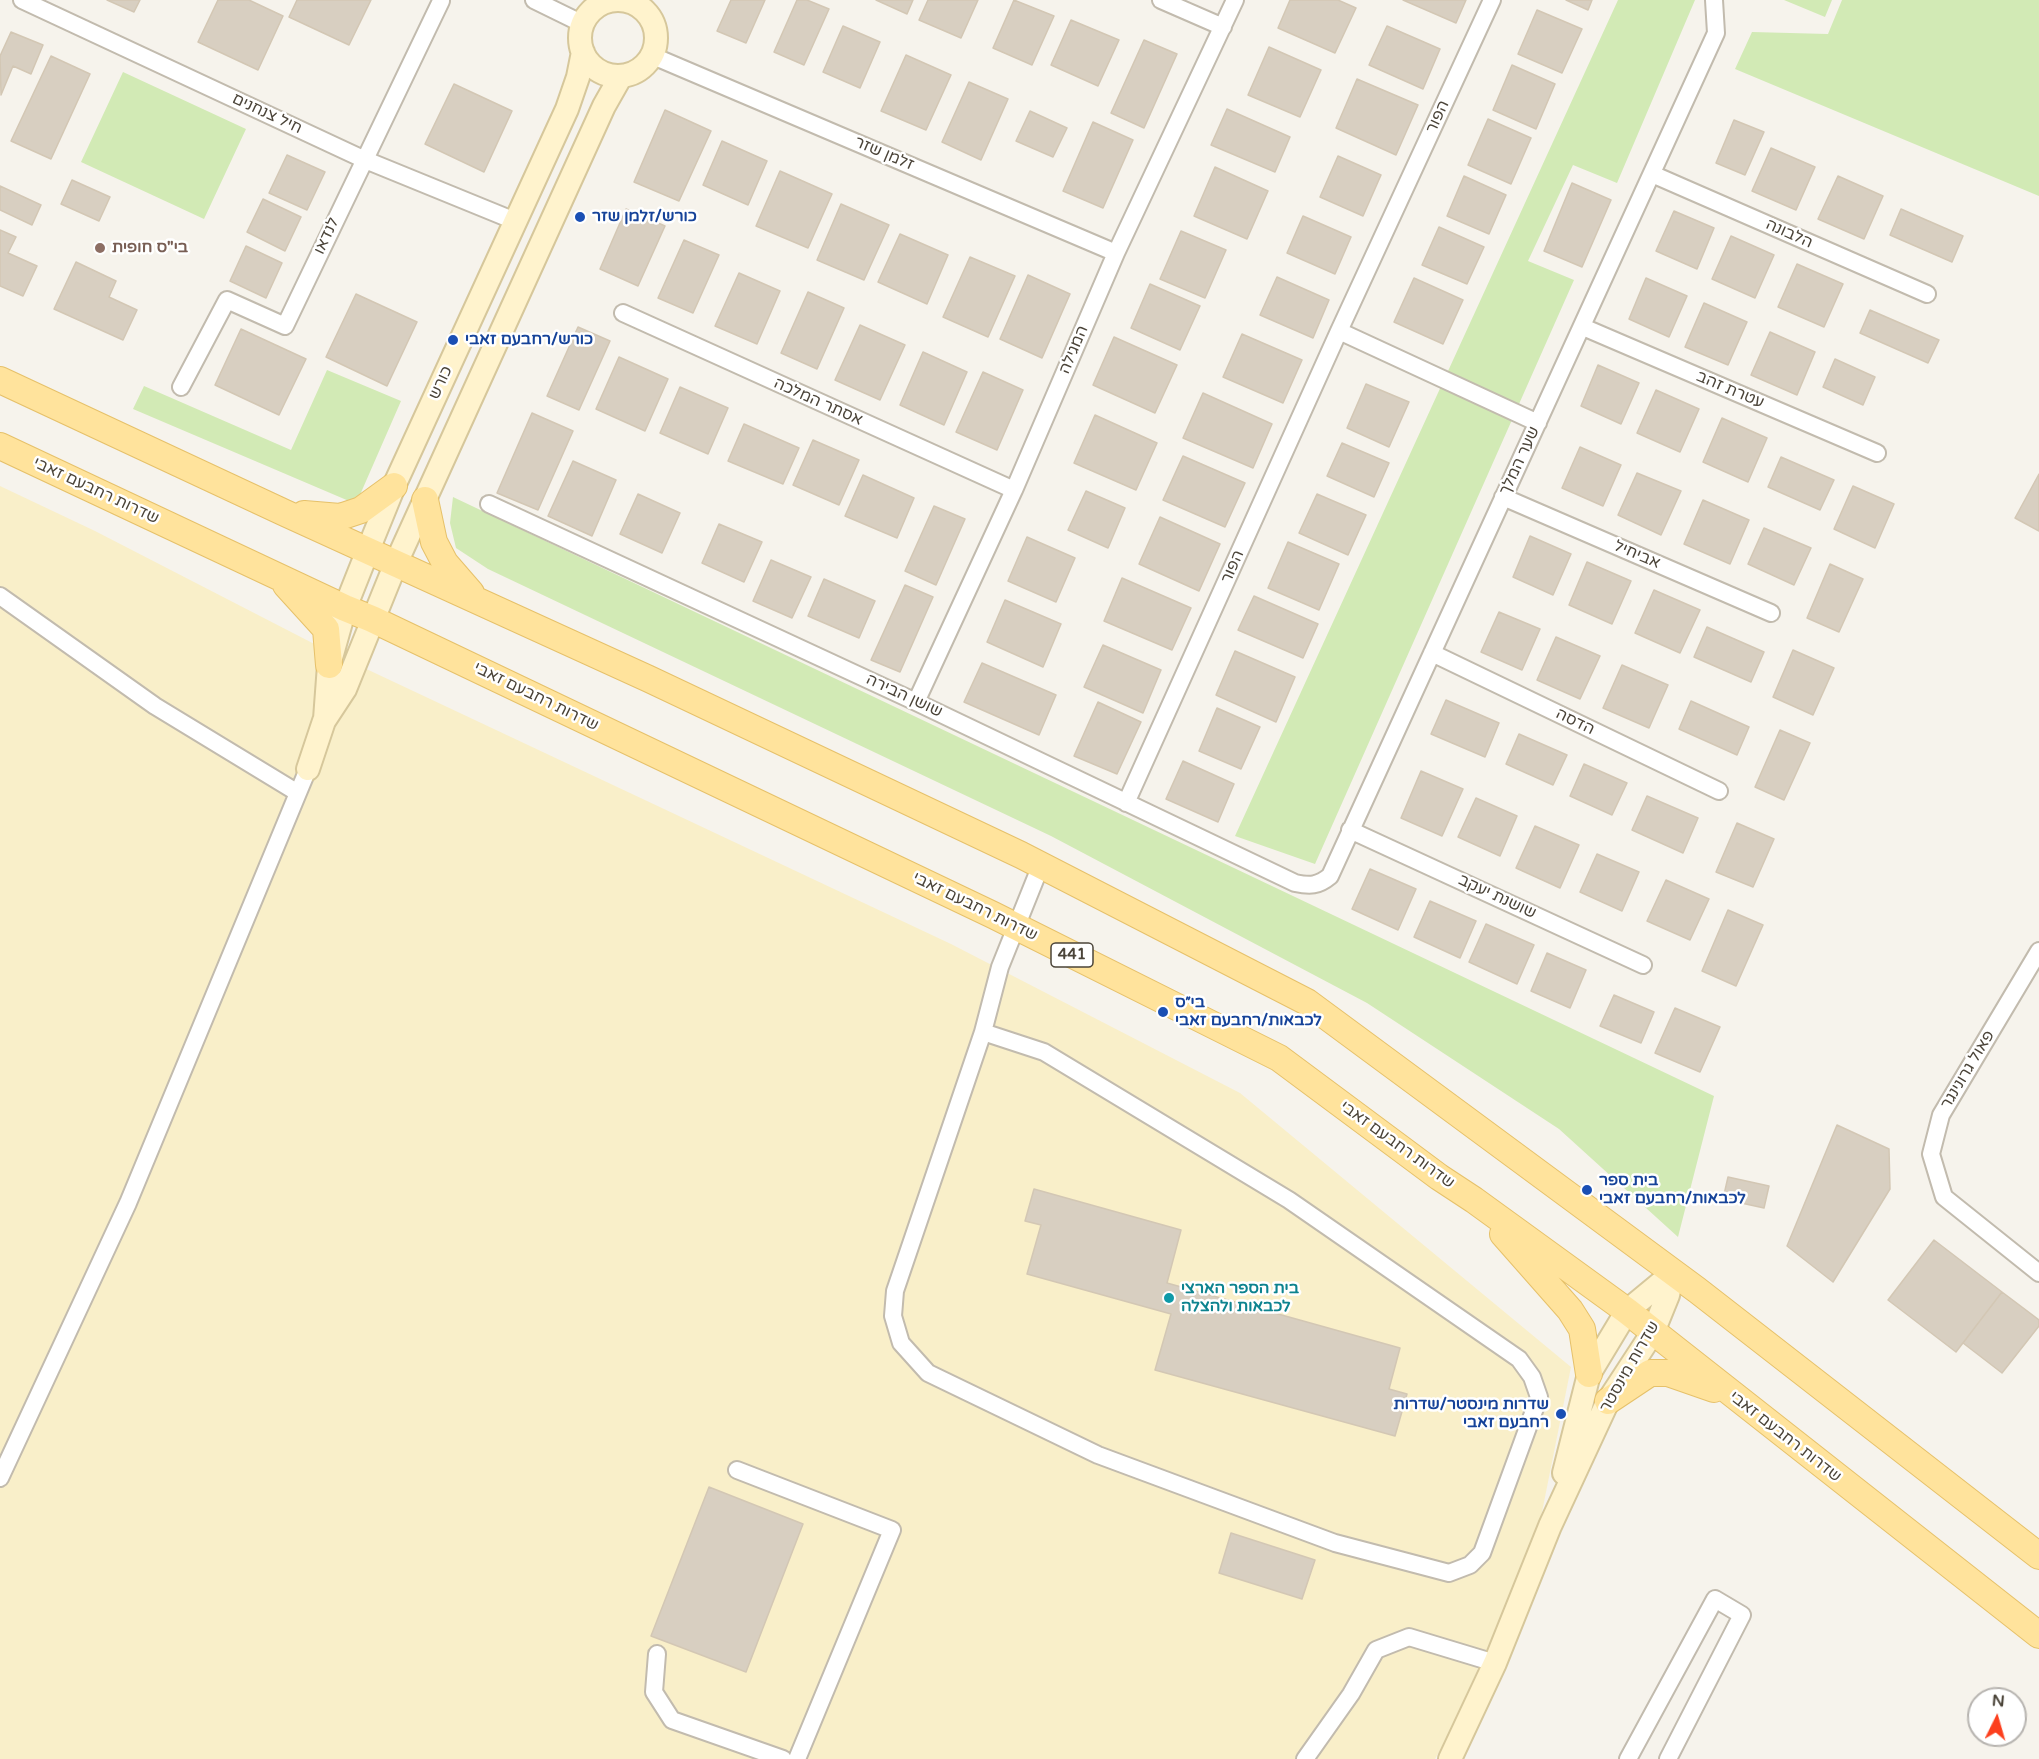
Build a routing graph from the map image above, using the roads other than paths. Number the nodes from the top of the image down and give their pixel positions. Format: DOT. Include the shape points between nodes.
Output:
graph roads {
  1 [pos="22,0"];
  2 [pos="534,0"];
  3 [pos="1161,0"];
  4 [pos="1235,0"];
  5 [pos="1492,0"];
  6 [pos="1714,0"];
  7 [pos="441,1"];
  8 [pos="605,2"];
  9 [pos="656,10"];
  10 [pos="583,24"];
  11 [pos="1222,27"];
  12 [pos="583,52"];
  13 [pos="653,56"];
  14 [pos="621,76"];
  15 [pos="363,159"];
  16 [pos="1652,174"];
  17 [pos="515,221"];
  18 [pos="1116,253"];
  19 [pos="1927,294"];
  20 [pos="623,313"];
  21 [pos="1583,327"];
  22 [pos="1339,331"];
  23 [pos="0,380"];
  24 [pos="181,387"];
  25 [pos="1538,423"];
  26 [pos="0,446"];
  27 [pos="1877,453"];
  28 [pos="394,486"];
  29 [pos="1014,490"];
  30 [pos="1503,497"];
  31 [pos="425,500"];
  32 [pos="489,504"];
  33 [pos="285,513"];
  34 [pos="368,550"];
  35 [pos="396,563"];
  36 [pos="280,578"];
  37 [pos="0,596"];
  38 [pos="477,600"];
  39 [pos="345,608"];
  40 [pos="1771,613"];
  41 [pos="372,619"];
  42 [pos="1432,653"];
  43 [pos="329,665"];
  44 [pos="916,702"];
  45 [pos="324,721"];
  46 [pos="308,769"];
  47 [pos="1719,791"];
  48 [pos="298,793"];
  49 [pos="1126,803"];
  50 [pos="1350,830"];
  51 [pos="1041,865"];
  52 [pos="1318,885"];
  53 [pos="1017,927"];
  54 [pos="2039,951"];
  55 [pos="1643,964"];
  56 [pos="983,1032"];
  57 [pos="1474,1200"];
  58 [pos="1674,1273"];
  59 [pos="2039,1273"];
  60 [pos="1627,1311"];
  61 [pos="1653,1332"];
  62 [pos="1589,1374"];
  63 [pos="1731,1395"];
  64 [pos="1608,1401"];
  65 [pos="737,1470"];
  66 [pos="0,1478"];
  67 [pos="1550,1526"];
  68 [pos="2039,1556"];
  69 [pos="2039,1635"];
  70 [pos="657,1654"];
  71 [pos="1495,1663"];
  72 [pos="783,1759"];
  73 [pos="797,1759"];
  74 [pos="1305,1759"];
  75 [pos="1450,1759"];
  76 [pos="1628,1759"];
  77 [pos="1668,1759"];
  1 -- 15 [label="street, חיל צנחנים"];
  2 -- 10 [label="street"];
  3 -- 11 [label="street"];
  4 -- 11 [label="street, המגילה"];
  5 -- 22 [label="street, הפור"];
  6 -- 16 [label="street, שער המלך" via="1716,33"];
  7 -- 15 [label="street, לנדאו"];
  8 -- 9 [label="street" via="626,1 645,11"];
  8 -- 10 [label="street"];
  9 -- 13 [label="street"];
  10 -- 12 [label="street"];
  11 -- 18 [label="street, המגילה"];
  12 -- 14 [label="street" via="598,70"];
  12 -- 17 [label="street, כורש" via="567,109"];
  13 -- 14 [label="street" via="640,70"];
  13 -- 18 [label="street, זלמן שזר"];
  14 -- 31 [label="street, כורש"];
  15 -- 17 [label="street, חיל צנחנים"];
  15 -- 24 [label="street, לנדאו" via="285,326 227,300"];
  16 -- 19 [label="street, הלבונה"];
  16 -- 21 [label="street, שער המלך"];
  17 -- 28 [label="street, כורש"];
  18 -- 29 [label="street, המגילה"];
  20 -- 29 [label="street, אסתר המלכה"];
  21 -- 25 [label="street, שער המלך"];
  21 -- 27 [label="street, עטרת זהב"];
  22 -- 25 [label="street"];
  22 -- 49 [label="street, הפור"];
  23 -- 33 [label="main road"];
  25 -- 30 [label="street, שער המלך"];
  26 -- 36 [label="main road, שדרות רחבעם זאבי / 441"];
  28 -- 33 [label="main road" via="361,510 340,517"];
  28 -- 34 [label="street, כורש"];
  29 -- 44 [label="street, המגילה"];
  30 -- 40 [label="street, אביחיל"];
  30 -- 42 [label="street, שער המלך"];
  31 -- 35 [label="street, כורש"];
  31 -- 38 [label="main road" via="434,542 445,563"];
  32 -- 44 [label="street, שושן הבירה"];
  33 -- 34 [label="main road"];
  34 -- 35 [label="main road"];
  34 -- 39 [label="street, כורש"];
  35 -- 38 [label="main road"];
  35 -- 41 [label="street, כורש"];
  36 -- 39 [label="main road, שדרות רחבעם זאבי / 441"];
  36 -- 43 [label="main road" via="326,629"];
  37 -- 48 [label="street" via="155,706"];
  38 -- 51 [label="main road"];
  39 -- 41 [label="main road, שדרות רחבעם זאבי / 441"];
  39 -- 43 [label="street, כורש"];
  41 -- 45 [label="street, כורש" via="345,689"];
  41 -- 53 [label="main road, שדרות רחבעם זאבי / 441"];
  42 -- 47 [label="street, הדסה"];
  42 -- 50 [label="street, שער המלך"];
  43 -- 45 [label="street, כורש"];
  44 -- 49 [label="street, שושן הבירה"];
  45 -- 46 [label="street, כורש"];
  46 -- 48 [label="street"];
  48 -- 66 [label="street" via="128,1203"];
  49 -- 52 [label="street, שושן הבירה" via="1295,883"];
  50 -- 52 [label="street, שער המלך" via="1330,876"];
  50 -- 55 [label="street, שושנת יעקב"];
  51 -- 53 [label="street"];
  51 -- 58 [label="main road" via="1307,1002"];
  53 -- 56 [label="street" via="1000,967"];
  53 -- 57 [label="main road, שדרות רחבעם זאבי / 441" via="1279,1058"];
  54 -- 59 [label="street, פאול גרונינגר" via="1941,1115 1931,1154 1944,1197"];
  56 -- 56 [label="street" via="895,1291 893,1316 901,1343 928,1373 1098,1455 1335,1544 1449,1573 1470,1565 1482,1553 1539,1397 1532,1377 1519,1359 1289,1200 1044,1052"];
  57 -- 60 [label="main road, שדרות רחבעם זאבי / 441"];
  57 -- 62 [label="main road" via="1570,1310 1582,1329"];
  58 -- 60 [label="street, שדרות מינסטר"];
  58 -- 61 [label="street, שדרות מינסטר"];
  58 -- 68 [label="main road"];
  60 -- 61 [label="main road, שדרות רחבעם זאבי / 441"];
  60 -- 62 [label="street, שדרות מינסטר"];
  61 -- 63 [label="main road, שדרות רחבעם זאבי / 441"];
  61 -- 64 [label="street, שדרות מינסטר"];
  62 -- 67 [label="street, שדרות מינסטר"];
  63 -- 64 [label="main road" via="1668,1373 1650,1373"];
  63 -- 69 [label="main road, שדרות רחבעם זאבי / 441"];
  64 -- 67 [label="street, שדרות מינסטר"];
  65 -- 73 [label="street" via="892,1530"];
  67 -- 71 [label="street, שדרות מינסטר"];
  70 -- 72 [label="street" via="654,1692 672,1720"];
  71 -- 74 [label="street" via="1409,1637 1376,1650 1351,1694"];
  71 -- 75 [label="street, שדרות מינסטר"];
  76 -- 77 [label="street" via="1715,1599 1742,1615"];
}
